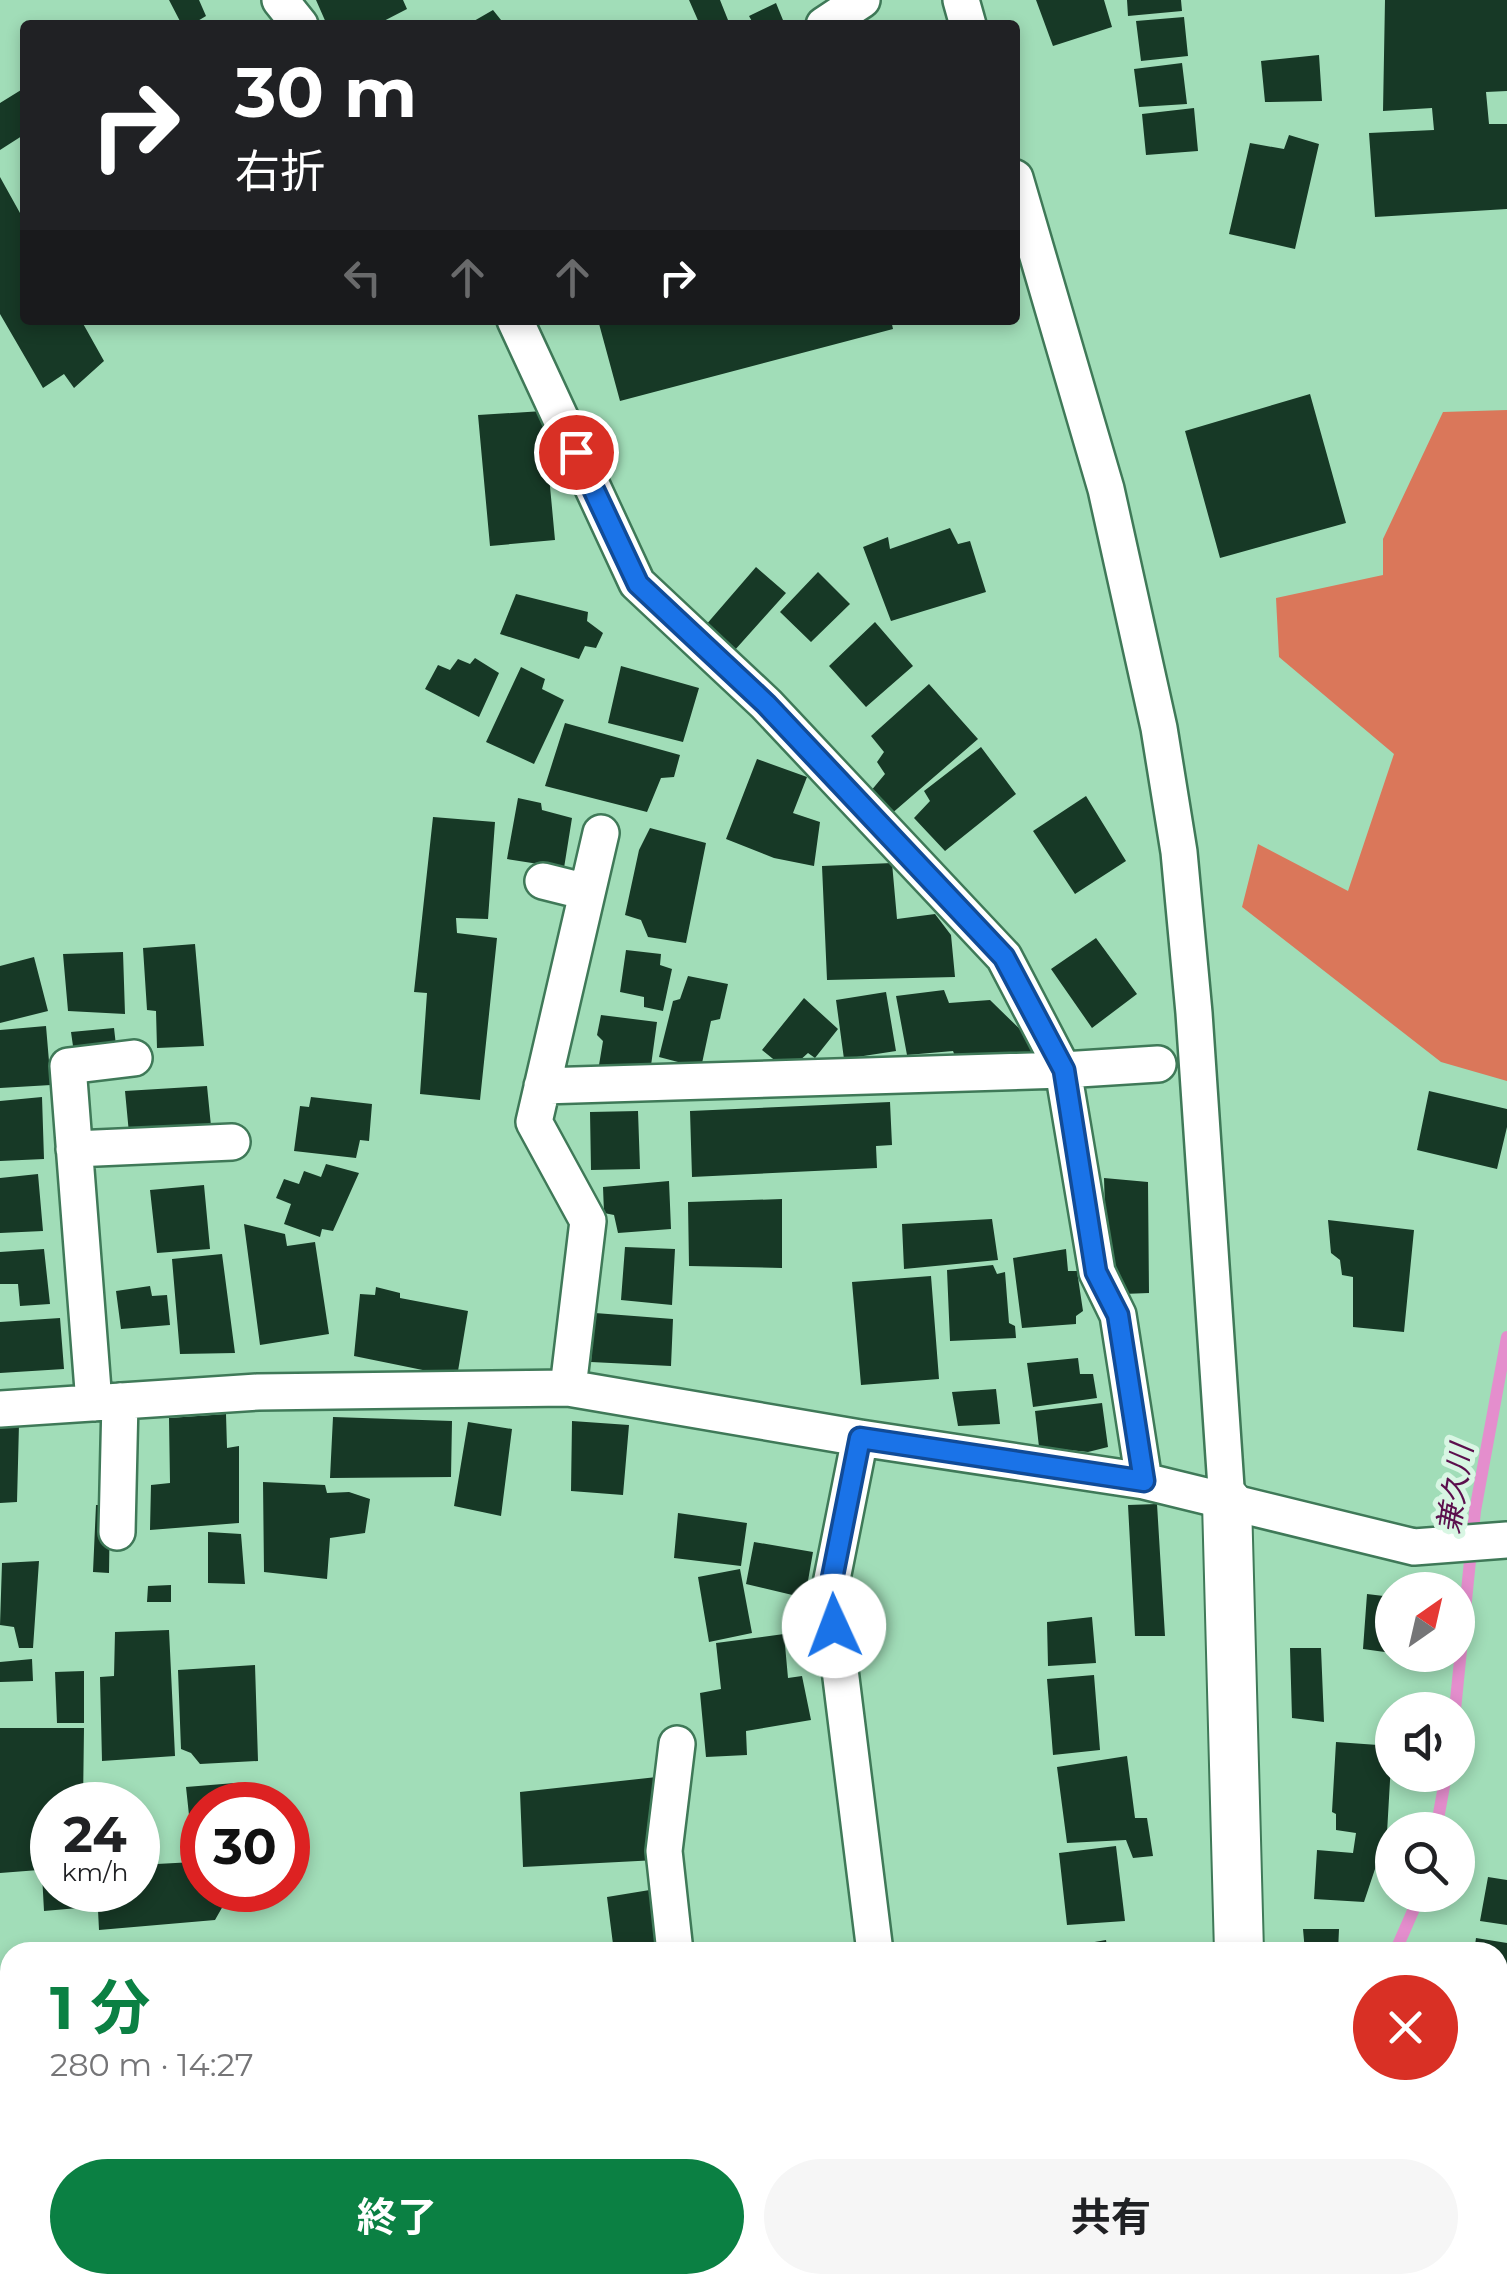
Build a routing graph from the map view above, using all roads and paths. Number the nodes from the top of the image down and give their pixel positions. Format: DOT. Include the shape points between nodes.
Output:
graph roads {
  1 [pos="280,0"];
  2 [pos="862,0"];
  3 [pos="296,20"];
  4 [pos="832,20"];
  5 [pos="1020,195"];
  6 [pos="517,325"];
  7 [pos="601,834"];
  8 [pos="543,881"];
  9 [pos="587,892"];
  10 [pos="134,1058"];
  11 [pos="1158,1064"];
  12 [pos="1064,1070"];
  13 [pos="542,1086"];
  14 [pos="232,1142"];
  15 [pos="74,1149"];
  16 [pos="568,1388"];
  17 [pos="107,1402"];
  18 [pos="0,1409"];
  19 [pos="860,1438"];
  20 [pos="1144,1481"];
  21 [pos="1227,1502"];
  22 [pos="117,1532"];
  23 [pos="1507,1540"];
  24 [pos="678,1744"];
  25 [pos="674,1942"];
  26 [pos="873,1942"];
  27 [pos="1239,1942"];
  1 -- 3 [label="street"];
  2 -- 4 [label="street"];
  5 -- 21 [label="street" via="1106,489 1179,852"];
  6 -- 12 [label="street" via="638,584 766,704 1004,957"];
  7 -- 9 [label="street"];
  8 -- 9 [label="street"];
  9 -- 13 [label="street"];
  10 -- 15 [label="street" via="68,1066"];
  11 -- 12 [label="street"];
  12 -- 13 [label="street"];
  12 -- 20 [label="street" via="1096,1272 1118,1315"];
  13 -- 16 [label="street" via="534,1122 588,1221"];
  14 -- 15 [label="street"];
  15 -- 17 [label="street"];
  16 -- 17 [label="street" via="258,1392"];
  16 -- 19 [label="street"];
  17 -- 18 [label="street"];
  17 -- 22 [label="street"];
  19 -- 20 [label="street"];
  19 -- 26 [label="street" via="830,1589"];
  20 -- 21 [label="street"];
  21 -- 23 [label="street" via="1414,1547"];
  21 -- 27 [label="street"];
  24 -- 25 [label="street" via="664,1851"];
}
